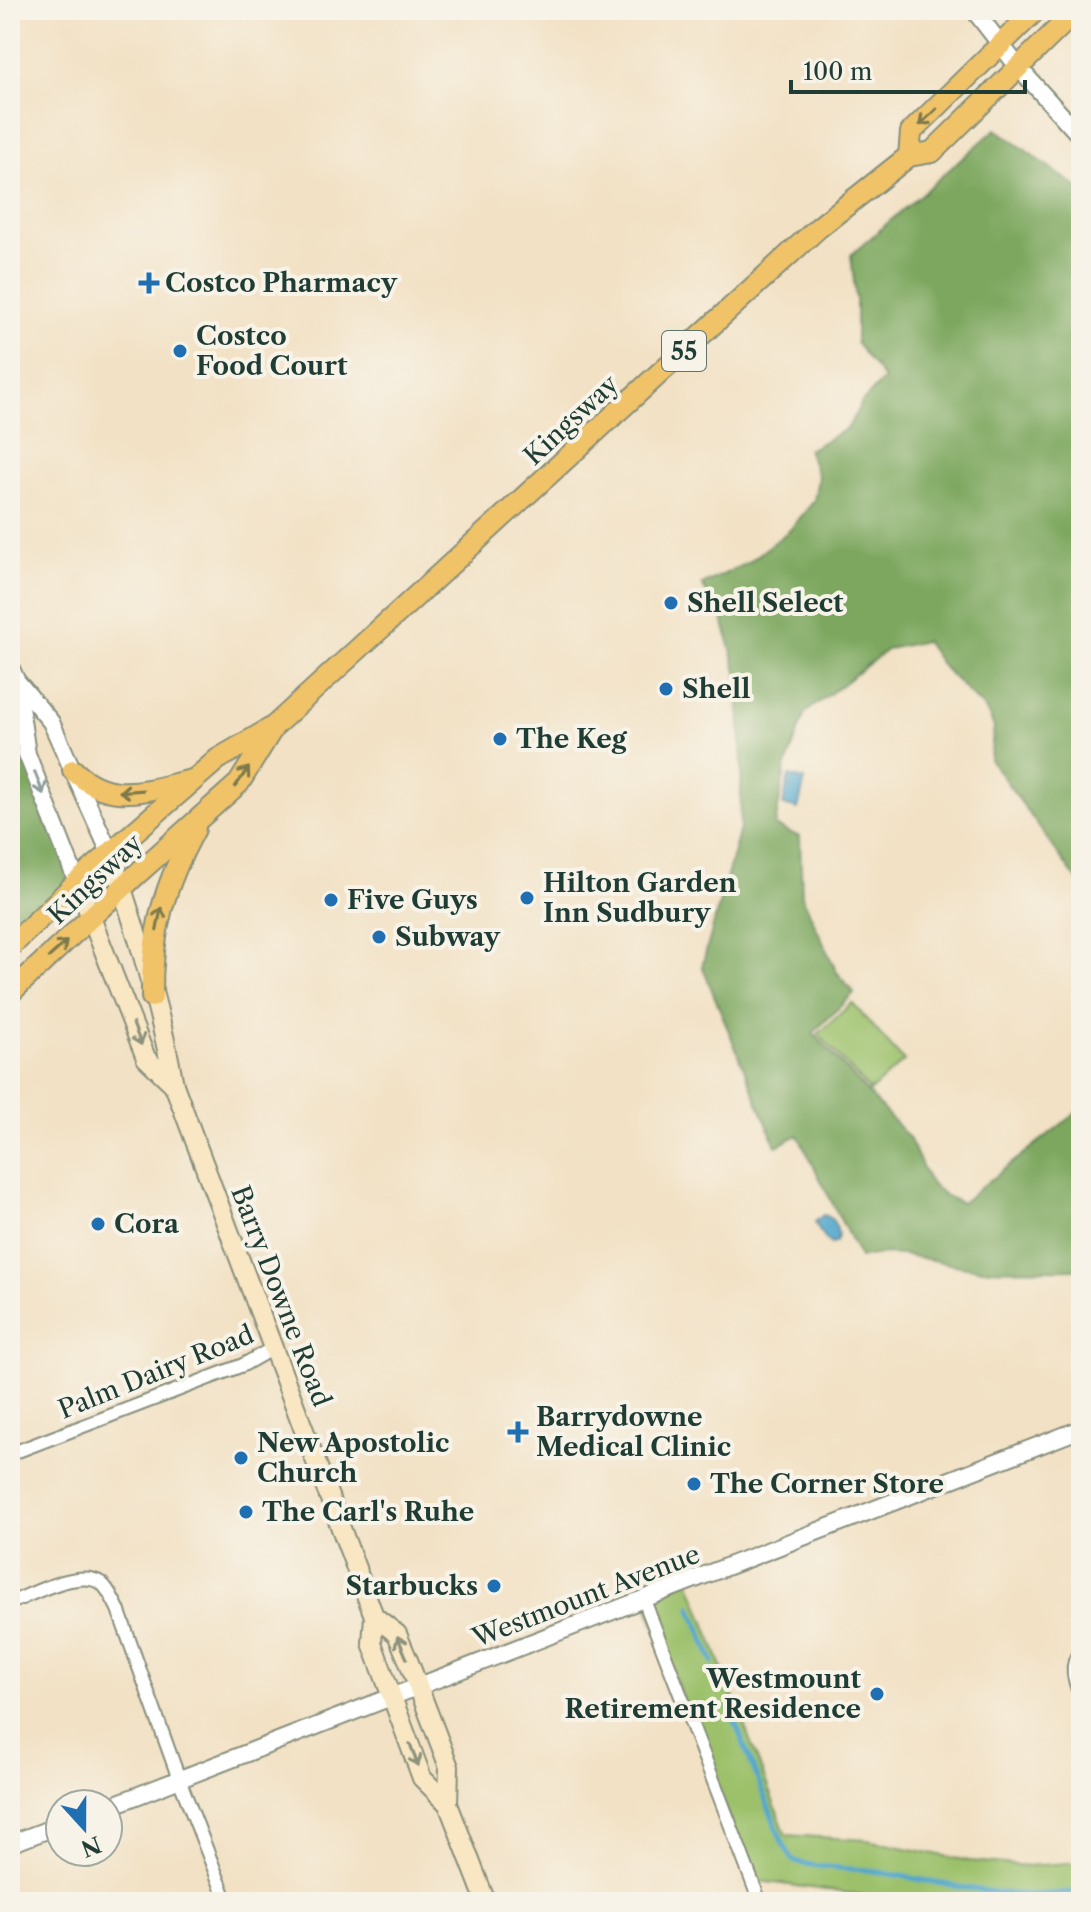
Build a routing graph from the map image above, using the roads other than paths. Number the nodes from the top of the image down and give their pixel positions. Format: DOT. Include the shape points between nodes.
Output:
graph roads {
  1 [pos="974,10"];
  2 [pos="1036,10"];
  3 [pos="1077,10"];
  4 [pos="1000,46"];
  5 [pos="1019,68"];
  6 [pos="1081,137"];
  7 [pos="909,156"];
  8 [pos="13,673"];
  9 [pos="273,727"];
  10 [pos="73,770"];
  11 [pos="196,779"];
  12 [pos="201,817"];
  13 [pos="110,853"];
  14 [pos="77,882"];
  15 [pos="122,888"];
  16 [pos="92,919"];
  17 [pos="10,947"];
  18 [pos="10,993"];
  19 [pos="152,997"];
  20 [pos="174,1085"];
  21 [pos="273,1348"];
  22 [pos="1081,1429"];
  23 [pos="10,1454"];
  24 [pos="644,1600"];
  25 [pos="10,1603"];
  26 [pos="374,1616"];
  27 [pos="1081,1651"];
  28 [pos="418,1687"];
  29 [pos="392,1697"];
  30 [pos="1081,1698"];
  31 [pos="179,1779"];
  32 [pos="124,1801"];
  33 [pos="448,1804"];
  34 [pos="44,1831"];
  35 [pos="10,1844"];
  36 [pos="227,1902"];
  37 [pos="486,1902"];
  38 [pos="760,1902"];
  1 -- 4 [label="street"];
  2 -- 4 [label="main road"];
  3 -- 5 [label="main road, Kingsway / 55"];
  4 -- 5 [label="street"];
  4 -- 7 [label="main road, one-way" via="911,132"];
  5 -- 6 [label="street"];
  5 -- 7 [label="main road, Kingsway / 55" via="932,152"];
  7 -- 9 [label="main road, Kingsway / 55" via="818,228"];
  8 -- 10 [label="street, Barry Downe Road" via="51,722"];
  8 -- 14 [label="street, Barry Downe Road, one-way" via="27,754"];
  9 -- 11 [label="main road, Kingsway / 55" via="218,759"];
  12 -- 9 [label="main road, Kingsway / 55, one-way" via="239,783"];
  11 -- 10 [label="main road, one-way" via="141,791 108,791"];
  10 -- 13 [label="street, Barry Downe Road"];
  11 -- 13 [label="main road, Kingsway / 55"];
  12 -- 15 [label="main road, Kingsway / 55"];
  19 -- 12 [label="main road, one-way" via="160,911 170,878"];
  13 -- 14 [label="main road, Kingsway / 55"];
  13 -- 15 [label="main road, Barry Downe Road"];
  14 -- 16 [label="main road, Barry Downe Road"];
  14 -- 17 [label="main road, Kingsway / 55"];
  15 -- 16 [label="main road, Kingsway / 55"];
  15 -- 19 [label="main road, Barry Downe Road"];
  18 -- 16 [label="main road, Kingsway / 55, one-way"];
  16 -- 20 [label="main road, Barry Downe Road, one-way" via="146,1058"];
  19 -- 20 [label="main road, Barry Downe Road"];
  20 -- 21 [label="main road, Barry Downe Road"];
  21 -- 23 [label="street, Palm Dairy Road" via="243,1365"];
  21 -- 26 [label="main road, Barry Downe Road"];
  22 -- 24 [label="street, Westmount Avenue"];
  24 -- 28 [label="street, Westmount Avenue"];
  24 -- 38 [label="street"];
  25 -- 31 [label="street" via="75,1578 90,1578 109,1591"];
  28 -- 26 [label="main road, Barry Downe Road, one-way" via="397,1634"];
  26 -- 29 [label="main road, Barry Downe Road" via="372,1643"];
  27 -- 30 [label="street" via="1073,1668"];
  28 -- 29 [label="street, Westmount Avenue"];
  28 -- 33 [label="main road, Barry Downe Road" via="449,1767"];
  29 -- 31 [label="street, Westmount Avenue"];
  29 -- 33 [label="main road, Barry Downe Road, one-way" via="422,1778"];
  31 -- 32 [label="street, Westmount Avenue"];
  31 -- 36 [label="street"];
  33 -- 37 [label="main road, Barry Downe Road"];
  34 -- 35 [label="street"];
}
